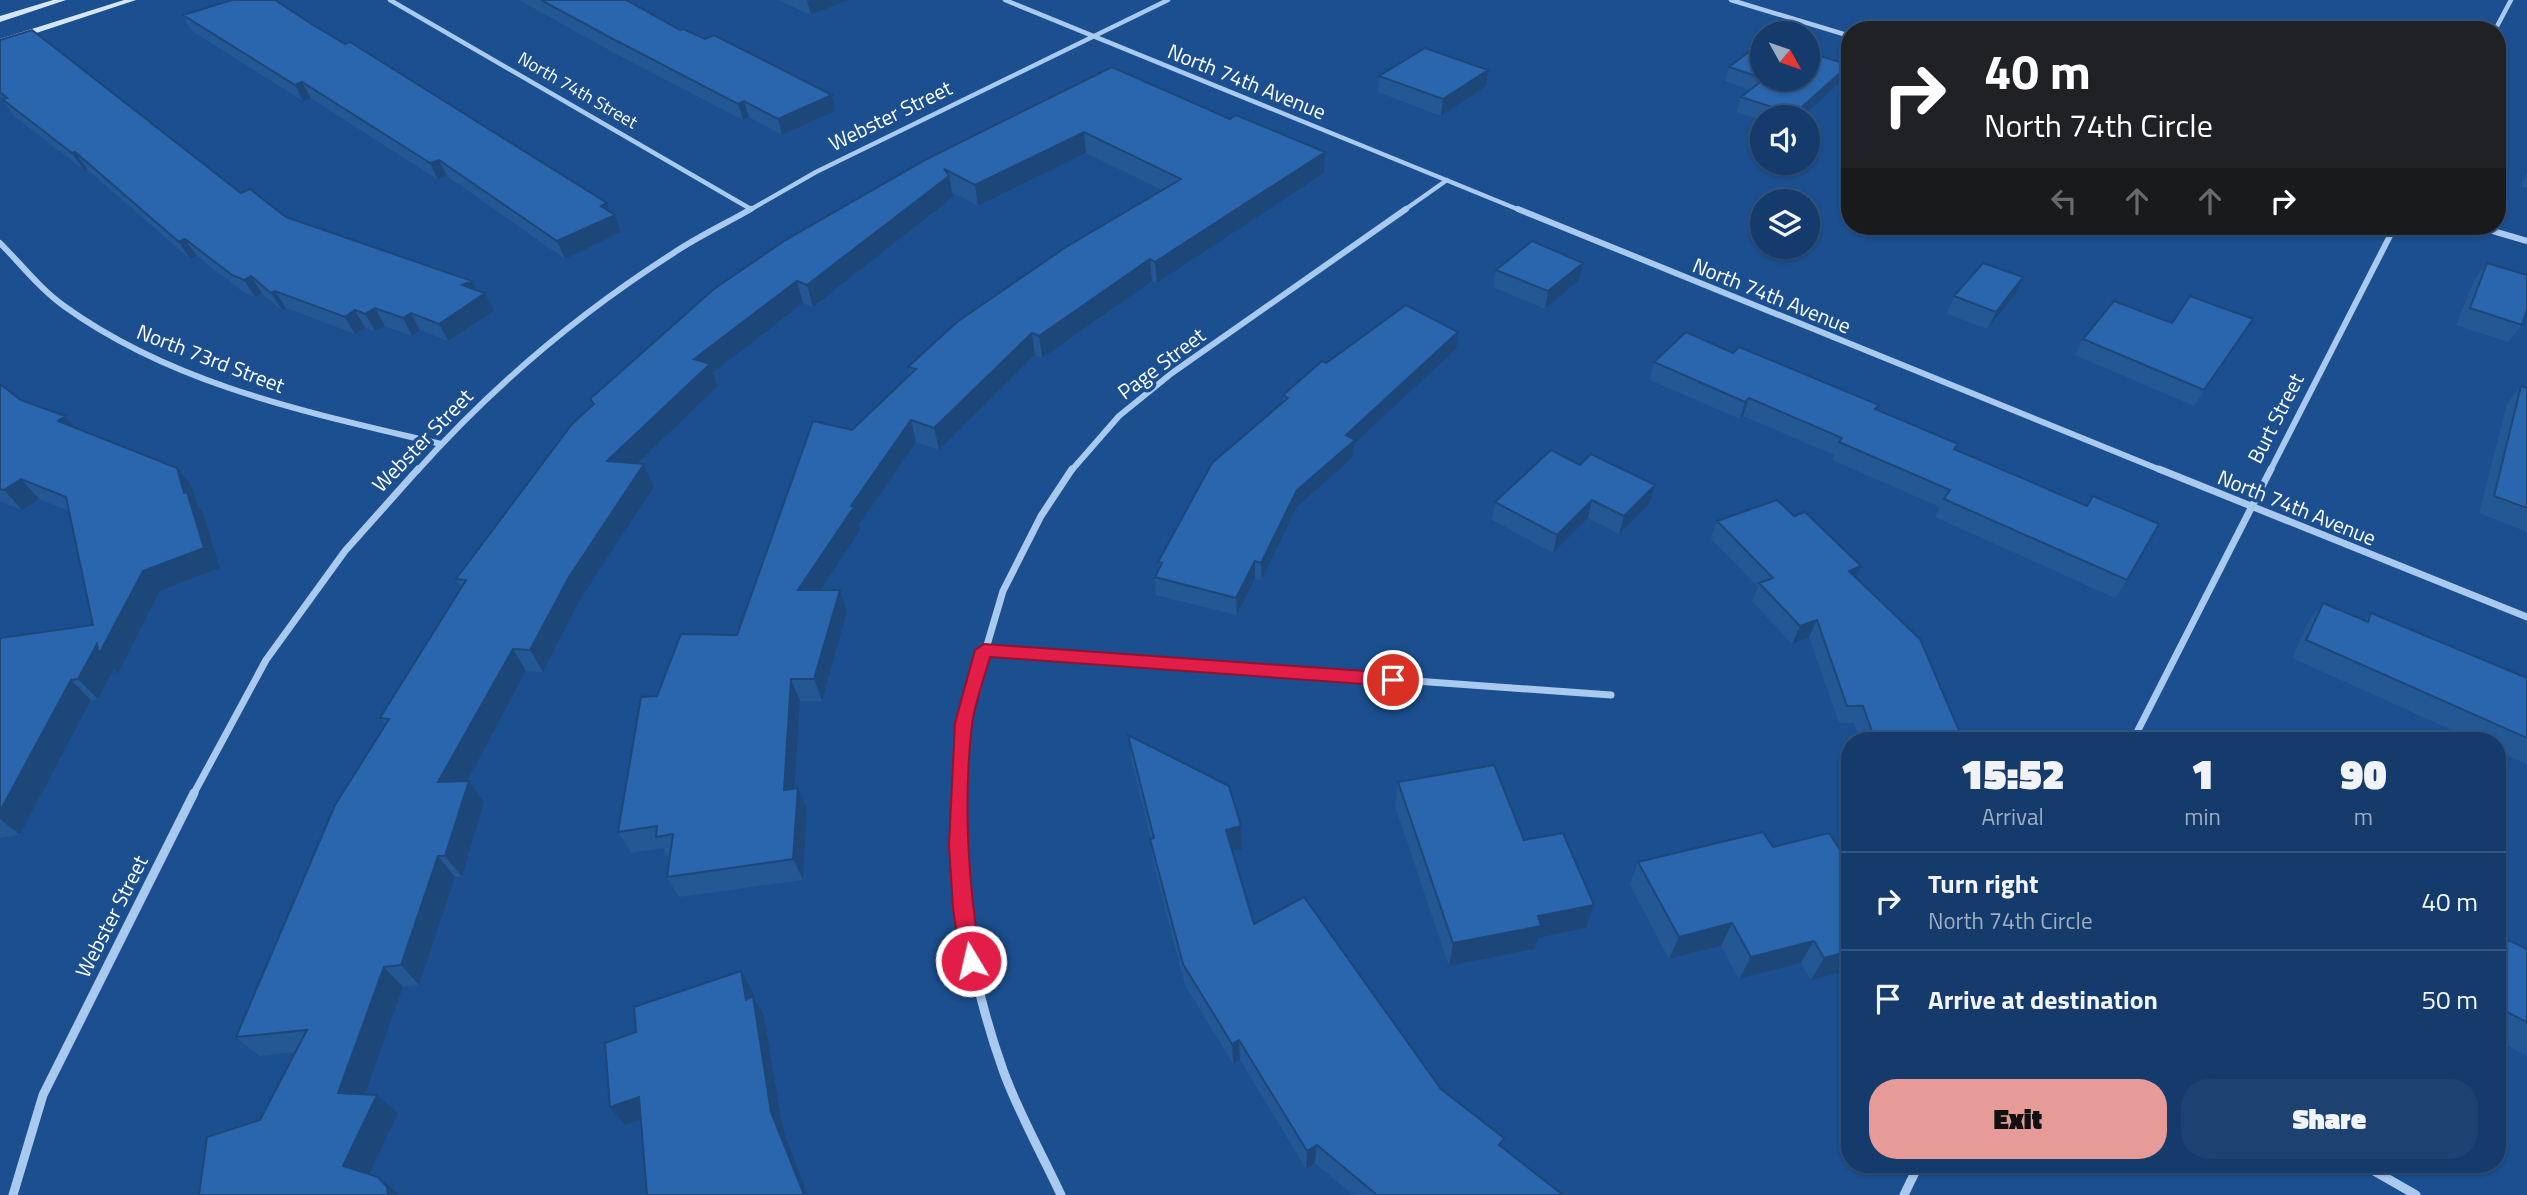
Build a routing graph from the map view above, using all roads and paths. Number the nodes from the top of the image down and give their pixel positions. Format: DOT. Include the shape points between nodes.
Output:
graph roads {
  1 [pos="62,0"];
  2 [pos="132,0"];
  3 [pos="390,0"];
  4 [pos="1005,0"];
  5 [pos="1168,0"];
  6 [pos="1731,0"];
  7 [pos="2511,0"];
  8 [pos="0,19"];
  9 [pos="2500,21"];
  10 [pos="1841,33"];
  11 [pos="1094,36"];
  12 [pos="0,42"];
  13 [pos="1447,180"];
  14 [pos="749,208"];
  15 [pos="2390,235"];
  16 [pos="2506,235"];
  17 [pos="2527,241"];
  18 [pos="0,243"];
  19 [pos="441,444"];
  20 [pos="2252,505"];
  21 [pos="2527,617"];
  22 [pos="984,650"];
  23 [pos="1611,695"];
  24 [pos="2137,732"];
  25 [pos="1915,1173"];
  26 [pos="2378,1173"];
  27 [pos="10,1194"];
  28 [pos="1061,1195"];
  29 [pos="1904,1195"];
  30 [pos="2416,1195"];
  1 -- 8 [label="main road"];
  2 -- 12 [label="main road"];
  3 -- 14 [label="street, North 74th Street"];
  4 -- 11 [label="street, North 74th Avenue"];
  5 -- 11 [label="street, Webster Street"];
  6 -- 10 [label="street"];
  7 -- 9 [label="street"];
  11 -- 13 [label="street, North 74th Avenue"];
  11 -- 14 [label="street, Webster Street"];
  13 -- 20 [label="street, North 74th Avenue"];
  13 -- 22 [label="street, Page Street" via="1172,373 1119,416 1077,463 1041,516 1003,591"];
  14 -- 19 [label="street, Webster Street" via="594,308 512,376"];
  15 -- 20 [label="street, Burt Street"];
  16 -- 17 [label="street"];
  18 -- 19 [label="street, North 73rd Street" via="62,304 152,358 255,399"];
  19 -- 27 [label="street, Webster Street" via="345,551 266,660 197,787 43,1096"];
  20 -- 21 [label="street, North 74th Avenue"];
  20 -- 24 [label="street, Burt Street"];
  22 -- 23 [label="street"];
  22 -- 28 [label="street" via="964,723 958,845 962,908 971,961 1003,1071"];
  25 -- 29 [label="street"];
  26 -- 30 [label="street"];
}
